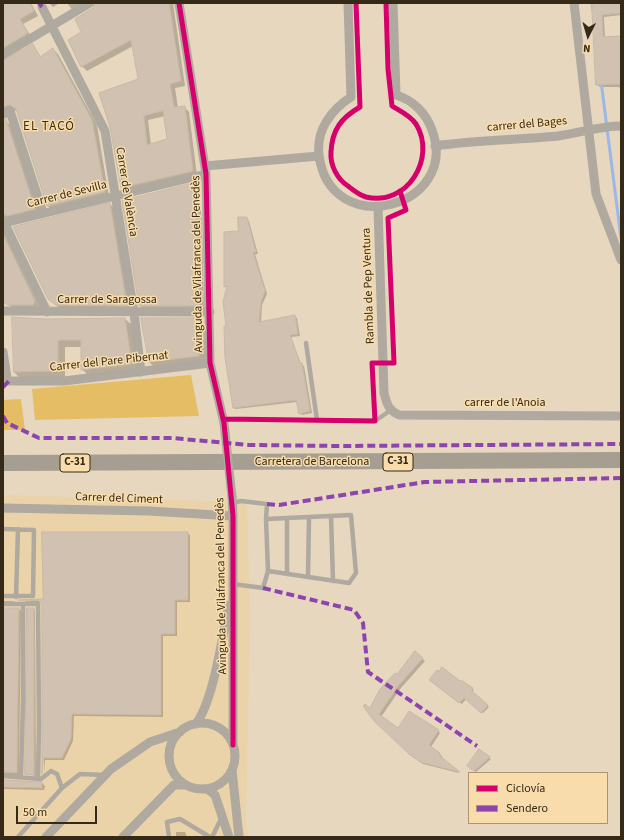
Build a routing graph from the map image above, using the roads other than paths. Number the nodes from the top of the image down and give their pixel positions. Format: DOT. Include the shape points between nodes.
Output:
graph roads {
  1 [pos="90,3"];
  2 [pos="179,3"];
  3 [pos="183,3"];
  4 [pos="348,3"];
  5 [pos="393,3"];
  6 [pos="574,3"];
  7 [pos="42,7"];
  8 [pos="52,26"];
  9 [pos="3,55"];
  10 [pos="7,112"];
  11 [pos="621,126"];
  12 [pos="588,132"];
  13 [pos="435,146"];
  14 [pos="319,156"];
  15 [pos="206,170"];
  16 [pos="115,196"];
  17 [pos="378,208"];
  18 [pos="43,213"];
  19 [pos="4,221"];
  20 [pos="621,260"];
  21 [pos="3,311"];
  22 [pos="47,312"];
  23 [pos="210,312"];
  24 [pos="134,313"];
  25 [pos="306,343"];
  26 [pos="3,352"];
  27 [pos="210,363"];
  28 [pos="141,372"];
  29 [pos="391,410"];
  30 [pos="621,416"];
  31 [pos="621,460"];
  32 [pos="3,463"];
  33 [pos="232,500"];
  34 [pos="3,508"];
  35 [pos="233,516"];
  36 [pos="331,516"];
  37 [pos="309,517"];
  38 [pos="287,518"];
  39 [pos="266,519"];
  40 [pos="3,529"];
  41 [pos="18,529"];
  42 [pos="268,571"];
  43 [pos="287,574"];
  44 [pos="308,577"];
  45 [pos="333,580"];
  46 [pos="233,587"];
  47 [pos="3,596"];
  48 [pos="16,597"];
  49 [pos="3,604"];
  50 [pos="23,604"];
  51 [pos="196,724"];
  52 [pos="180,732"];
  53 [pos="233,745"];
  54 [pos="232,770"];
  55 [pos="105,775"];
  56 [pos="3,776"];
  57 [pos="21,777"];
  58 [pos="38,778"];
  59 [pos="186,785"];
  60 [pos="62,788"];
  61 [pos="207,789"];
  62 [pos="222,816"];
  63 [pos="18,837"];
  64 [pos="46,837"];
  65 [pos="123,837"];
  66 [pos="169,837"];
  67 [pos="211,837"];
  68 [pos="228,837"];
  69 [pos="239,837"];
  1 -- 8 [label="street"];
  2 -- 15 [label="street, Avinguda de Vilafranca del Penedès"];
  3 -- 15 [label="lane, Avinguda de Vilafranca del Penedès" via="208,161"];
  4 -- 14 [label="street" via="351,97 328,117 319,140"];
  5 -- 13 [label="street" via="396,95 408,100 424,115 434,135"];
  6 -- 12 [label="street"];
  7 -- 8 [label="street, Carrer de València"];
  8 -- 9 [label="street"];
  8 -- 16 [label="street, Carrer de València" via="105,131"];
  10 -- 18 [label="street"];
  11 -- 12 [label="street, carrer del Bages" via="608,126"];
  12 -- 13 [label="street, carrer del Bages"];
  12 -- 20 [label="street" via="596,194"];
  13 -- 17 [label="street" via="432,168 420,188 398,204"];
  14 -- 15 [label="street"];
  14 -- 17 [label="street" via="325,176 336,191 354,203"];
  15 -- 16 [label="street, Carrer de Sevilla"];
  15 -- 23 [label="street, Avinguda de Vilafranca del Penedès"];
  16 -- 18 [label="street, Carrer de Sevilla"];
  16 -- 24 [label="street, Carrer de València"];
  17 -- 29 [label="street, Rambla de Pep Ventura" via="384,393"];
  18 -- 19 [label="street, Carrer de Sevilla"];
  19 -- 22 [label="street"];
  21 -- 22 [label="street, Carrer de Saragossa"];
  22 -- 24 [label="street, Carrer de Saragossa"];
  23 -- 24 [label="street, Carrer de Saragossa"];
  23 -- 27 [label="street, Avinguda de Vilafranca del Penedès"];
  24 -- 28 [label="street, Carrer de València"];
  25 -- 29 [label="lane" via="317,420 375,421"];
  26 -- 28 [label="street, Carrer del Pare Pibernat" via="9,381 64,381"];
  27 -- 28 [label="street, Carrer del Pare Pibernat"];
  27 -- 33 [label="street, Avinguda de Vilafranca del Penedès, bridge" via="224,423"];
  29 -- 30 [label="street, carrer de l'Anoia" via="399,415"];
  31 -- 32 [label="highway, Carretera de Barcelona / C-31"];
  33 -- 35 [label="street, Avinguda de Vilafranca del Penedès"];
  33 -- 39 [label="lane" via="267,504"];
  34 -- 35 [label="street, Carrer del Ciment"];
  35 -- 46 [label="street, Avinguda de Vilafranca del Penedès"];
  36 -- 37 [label="lane"];
  36 -- 45 [label="lane"];
  36 -- 45 [label="lane" via="351,515 356,573 349,583"];
  37 -- 38 [label="lane"];
  37 -- 44 [label="lane"];
  38 -- 39 [label="lane"];
  38 -- 43 [label="lane"];
  39 -- 42 [label="lane"];
  40 -- 41 [label="lane"];
  41 -- 48 [label="lane"];
  41 -- 48 [label="lane" via="34,530 34,596"];
  42 -- 43 [label="lane"];
  42 -- 46 [label="lane" via="263,588"];
  43 -- 44 [label="lane"];
  44 -- 45 [label="lane"];
  46 -- 51 [label="street, Avinguda de Vilafranca del Penedès" via="212,684 203,714"];
  46 -- 53 [label="street, Avinguda de Vilafranca del Penedès"];
  47 -- 48 [label="lane"];
  49 -- 50 [label="lane"];
  50 -- 57 [label="lane"];
  50 -- 58 [label="lane" via="38,604"];
  51 -- 52 [label="street"];
  51 -- 53 [label="street" via="214,726 224,731"];
  52 -- 55 [label="street" via="150,742"];
  52 -- 59 [label="street" via="173,742 170,761 175,774"];
  53 -- 54 [label="street" via="235,759"];
  54 -- 61 [label="street" via="224,781"];
  54 -- 69 [label="street"];
  55 -- 60 [label="lane" via="80,774"];
  55 -- 64 [label="street"];
  56 -- 57 [label="lane"];
  57 -- 58 [label="lane"];
  58 -- 60 [label="lane" via="41,779 51,771 57,774"];
  59 -- 61 [label="street"];
  59 -- 65 [label="street" via="174,785"];
  60 -- 63 [label="lane"];
  61 -- 62 [label="street" via="215,795"];
  62 -- 67 [label="lane"];
  62 -- 68 [label="street"];
  66 -- 67 [label="lane" via="167,822 180,819"];
}
